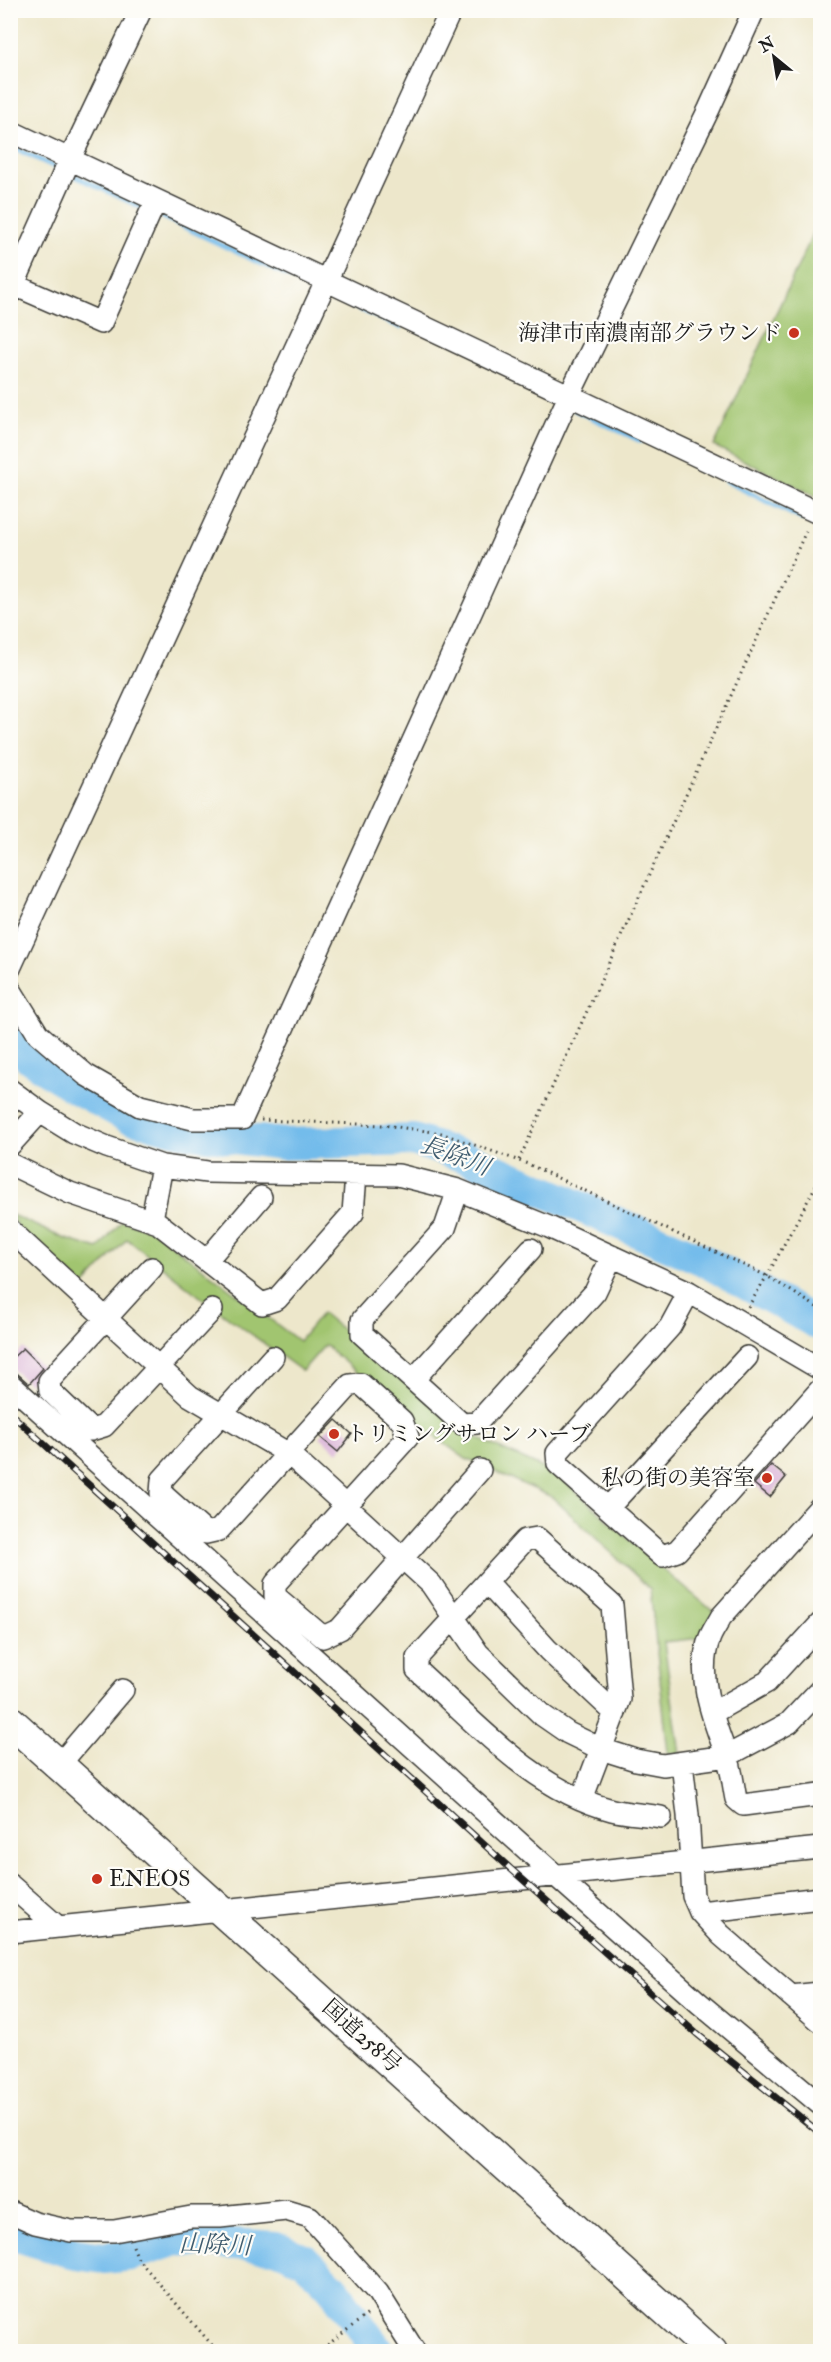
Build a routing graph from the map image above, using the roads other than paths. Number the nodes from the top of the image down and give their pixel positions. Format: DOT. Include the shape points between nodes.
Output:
graph roads {
  1 [pos="141,10"];
  2 [pos="451,10"];
  3 [pos="754,10"];
  4 [pos="10,131"];
  5 [pos="70,159"];
  6 [pos="156,200"];
  7 [pos="327,281"];
  8 [pos="12,289"];
  9 [pos="569,396"];
  10 [pos="818,512"];
  11 [pos="10,968"];
  12 [pos="10,989"];
  13 [pos="10,1090"];
  14 [pos="40,1112"];
  15 [pos="10,1145"];
  16 [pos="10,1164"];
  17 [pos="162,1166"];
  18 [pos="356,1175"];
  19 [pos="458,1190"];
  20 [pos="261,1197"];
  21 [pos="152,1220"];
  22 [pos="10,1230"];
  23 [pos="531,1249"];
  24 [pos="612,1256"];
  25 [pos="207,1260"];
  26 [pos="152,1268"];
  27 [pos="689,1292"];
  28 [pos="212,1310"];
  29 [pos="106,1319"];
  30 [pos="273,1357"];
  31 [pos="747,1357"];
  32 [pos="158,1368"];
  33 [pos="820,1369"];
  34 [pos="414,1379"];
  35 [pos="10,1384"];
  36 [pos="820,1390"];
  37 [pos="222,1413"];
  38 [pos="289,1455"];
  39 [pos="480,1470"];
  40 [pos="346,1506"];
  41 [pos="820,1506"];
  42 [pos="608,1508"];
  43 [pos="404,1558"];
  44 [pos="487,1583"];
  45 [pos="453,1618"];
  46 [pos="820,1624"];
  47 [pos="123,1690"];
  48 [pos="820,1690"];
  49 [pos="615,1713"];
  50 [pos="712,1713"];
  51 [pos="10,1721"];
  52 [pos="601,1749"];
  53 [pos="727,1756"];
  54 [pos="682,1763"];
  55 [pos="59,1765"];
  56 [pos="820,1795"];
  57 [pos="582,1799"];
  58 [pos="662,1817"];
  59 [pos="820,1848"];
  60 [pos="690,1862"];
  61 [pos="555,1875"];
  62 [pos="10,1885"];
  63 [pos="820,1898"];
  64 [pos="220,1909"];
  65 [pos="700,1912"];
  66 [pos="58,1927"];
  67 [pos="10,1932"];
  68 [pos="820,1993"];
  69 [pos="791,1996"];
  70 [pos="820,2021"];
  71 [pos="820,2104"];
  72 [pos="10,2212"];
  73 [pos="415,2352"];
  74 [pos="712,2352"];
  1 -- 5 [label="street"];
  2 -- 7 [label="street"];
  3 -- 9 [label="street"];
  4 -- 5 [label="street"];
  5 -- 6 [label="street"];
  5 -- 8 [label="street"];
  6 -- 7 [label="street"];
  6 -- 8 [label="street" via="101,323"];
  7 -- 9 [label="street"];
  7 -- 11 [label="street"];
  9 -- 10 [label="street"];
  9 -- 12 [label="street" via="242,1119 193,1119 140,1106 86,1075 38,1034"];
  13 -- 14 [label="street"];
  14 -- 15 [label="street"];
  14 -- 17 [label="street" via="74,1133"];
  16 -- 21 [label="street" via="70,1193"];
  17 -- 18 [label="street" via="207,1172"];
  17 -- 21 [label="street"];
  18 -- 19 [label="street" via="398,1175"];
  18 -- 25 [label="street" via="353,1213 277,1299 262,1304"];
  19 -- 24 [label="street"];
  19 -- 34 [label="street" via="445,1228 362,1320 362,1334"];
  20 -- 25 [label="street"];
  21 -- 25 [label="street"];
  22 -- 29 [label="street"];
  23 -- 34 [label="street"];
  24 -- 27 [label="street"];
  24 -- 34 [label="street" via="595,1292 477,1423 462,1424"];
  26 -- 29 [label="street"];
  27 -- 33 [label="street"];
  27 -- 42 [label="street" via="670,1328 557,1453 558,1464"];
  28 -- 32 [label="street"];
  29 -- 32 [label="street"];
  29 -- 32 [label="street" via="49,1381 50,1391 91,1430 104,1426"];
  30 -- 37 [label="street"];
  31 -- 42 [label="street"];
  32 -- 37 [label="street" via="190,1396"];
  35 -- 61 [label="street"];
  36 -- 42 [label="street" via="677,1551 662,1556"];
  37 -- 38 [label="street"];
  37 -- 38 [label="street" via="162,1480 161,1493 206,1533 219,1530"];
  38 -- 40 [label="street"];
  38 -- 40 [label="street" via="351,1385 361,1384 402,1421 408,1437"];
  39 -- 43 [label="street"];
  40 -- 43 [label="street"];
  40 -- 43 [label="street" via="275,1584 274,1596 323,1637 340,1629"];
  41 -- 50 [label="street" via="722,1617 710,1638 705,1659"];
  43 -- 45 [label="street" via="431,1584"];
  44 -- 45 [label="street"];
  44 -- 49 [label="street" via="548,1650"];
  44 -- 49 [label="street" via="525,1540 537,1538 612,1605 620,1699"];
  45 -- 52 [label="street" via="477,1653 542,1715 567,1733"];
  45 -- 57 [label="street" via="417,1658 417,1670 512,1756 547,1782"];
  46 -- 50 [label="street" via="767,1682"];
  47 -- 55 [label="street"];
  48 -- 53 [label="street" via="789,1723"];
  49 -- 52 [label="street"];
  50 -- 53 [label="street"];
  51 -- 55 [label="highway, 国道258号"];
  52 -- 54 [label="street" via="636,1760"];
  52 -- 57 [label="street"];
  53 -- 54 [label="street"];
  53 -- 56 [label="street" via="736,1799 743,1805"];
  54 -- 60 [label="street"];
  55 -- 64 [label="highway, 国道258号"];
  57 -- 58 [label="street" via="612,1810"];
  59 -- 60 [label="street"];
  60 -- 61 [label="street"];
  60 -- 65 [label="street" via="693,1896"];
  61 -- 64 [label="street"];
  61 -- 71 [label="street"];
  62 -- 66 [label="street"];
  63 -- 65 [label="street"];
  64 -- 66 [label="street"];
  64 -- 74 [label="highway, 国道258号"];
  65 -- 69 [label="street"];
  66 -- 67 [label="street"];
  68 -- 69 [label="street"];
  69 -- 70 [label="street"];
  72 -- 73 [label="street" via="35,2223 71,2231 114,2231 191,2217 286,2211 310,2217 385,2303"];
}
